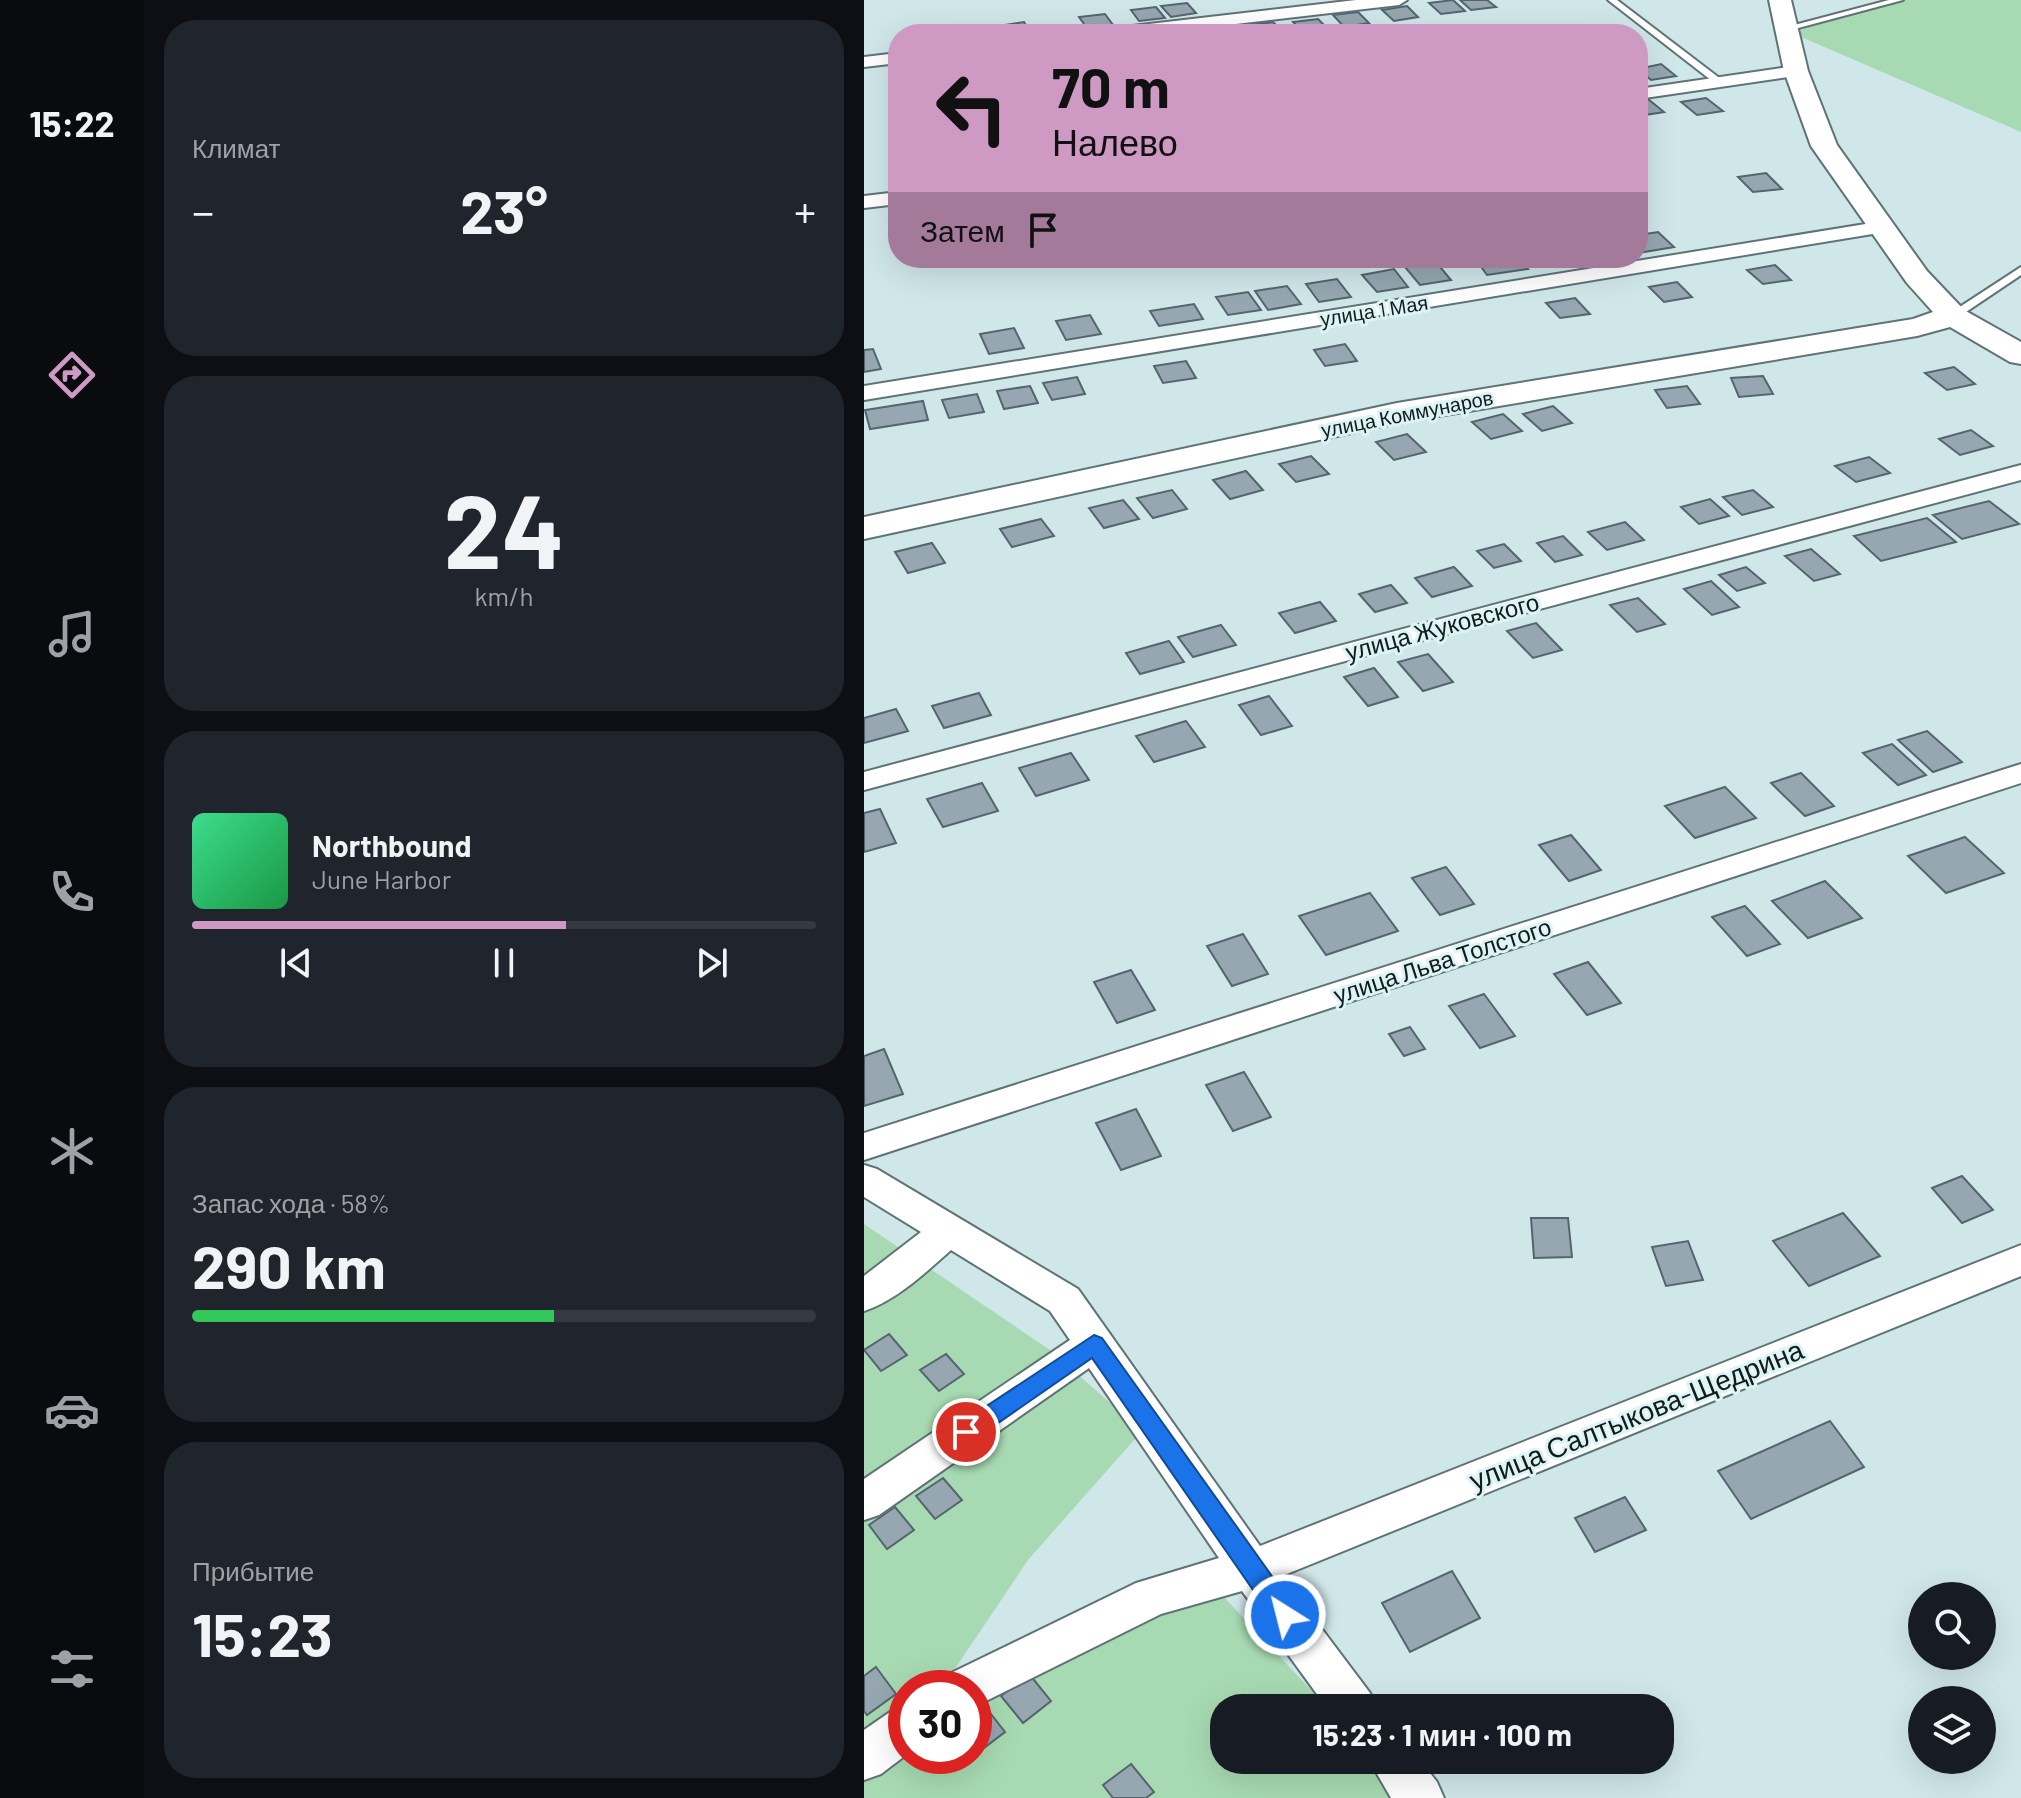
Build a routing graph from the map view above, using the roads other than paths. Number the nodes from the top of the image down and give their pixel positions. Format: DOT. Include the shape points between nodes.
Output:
graph roads {
  1 [pos="1399,0"];
  2 [pos="1612,0"];
  3 [pos="1780,0"];
  4 [pos="1899,0"];
  5 [pos="1192,24"];
  6 [pos="1643,24"];
  7 [pos="1648,28"];
  8 [pos="1787,28"];
  9 [pos="888,59"];
  10 [pos="864,62"];
  11 [pos="1796,71"];
  12 [pos="1719,82"];
  13 [pos="1648,93"];
  14 [pos="888,199"];
  15 [pos="864,202"];
  16 [pos="1884,227"];
  17 [pos="1648,265"];
  18 [pos="1632,268"];
  19 [pos="2021,270"];
  20 [pos="1953,316"];
  21 [pos="2021,355"];
  22 [pos="864,393"];
  23 [pos="2021,472"];
  24 [pos="864,528"];
  25 [pos="2021,773"];
  26 [pos="864,781"];
  27 [pos="864,1147"];
  28 [pos="864,1179"];
  29 [pos="949,1230"];
  30 [pos="2021,1260"];
  31 [pos="864,1296"];
  32 [pos="1094,1344"];
  33 [pos="864,1502"];
  34 [pos="1251,1569"];
  35 [pos="992,1676"];
  36 [pos="1344,1694"];
  37 [pos="888,1740"];
  38 [pos="864,1758"];
  39 [pos="1402,1774"];
  40 [pos="1420,1798"];
  1 -- 5 [label="street"];
  2 -- 6 [label="lane"];
  3 -- 8 [label="main road"];
  4 -- 8 [label="lane"];
  7 -- 12 [label="lane"];
  8 -- 11 [label="main road"];
  9 -- 10 [label="street"];
  11 -- 12 [label="street"];
  11 -- 16 [label="main road" via="1824,146"];
  12 -- 13 [label="street"];
  14 -- 15 [label="street"];
  16 -- 17 [label="street, улица 1 Мая"];
  16 -- 20 [label="main road" via="1917,277"];
  18 -- 22 [label="street, улица 1 Мая"];
  19 -- 20 [label="lane"];
  20 -- 21 [label="main road"];
  20 -- 24 [label="main road, улица Коммунаров" via="1917,327 1397,413"];
  23 -- 26 [label="street, улица Жуковского"];
  25 -- 27 [label="street, улица Льва Толстого"];
  28 -- 29 [label="street"];
  29 -- 31 [label="street"];
  29 -- 32 [label="street" via="1064,1300"];
  30 -- 34 [label="street, улица Салтыкова-Щедрина"];
  32 -- 33 [label="street"];
  32 -- 34 [label="street"];
  34 -- 35 [label="street, улица Салтыкова-Щедрина" via="1152,1597"];
  34 -- 36 [label="street"];
  37 -- 38 [label="street"];
  39 -- 40 [label="street"];
}
